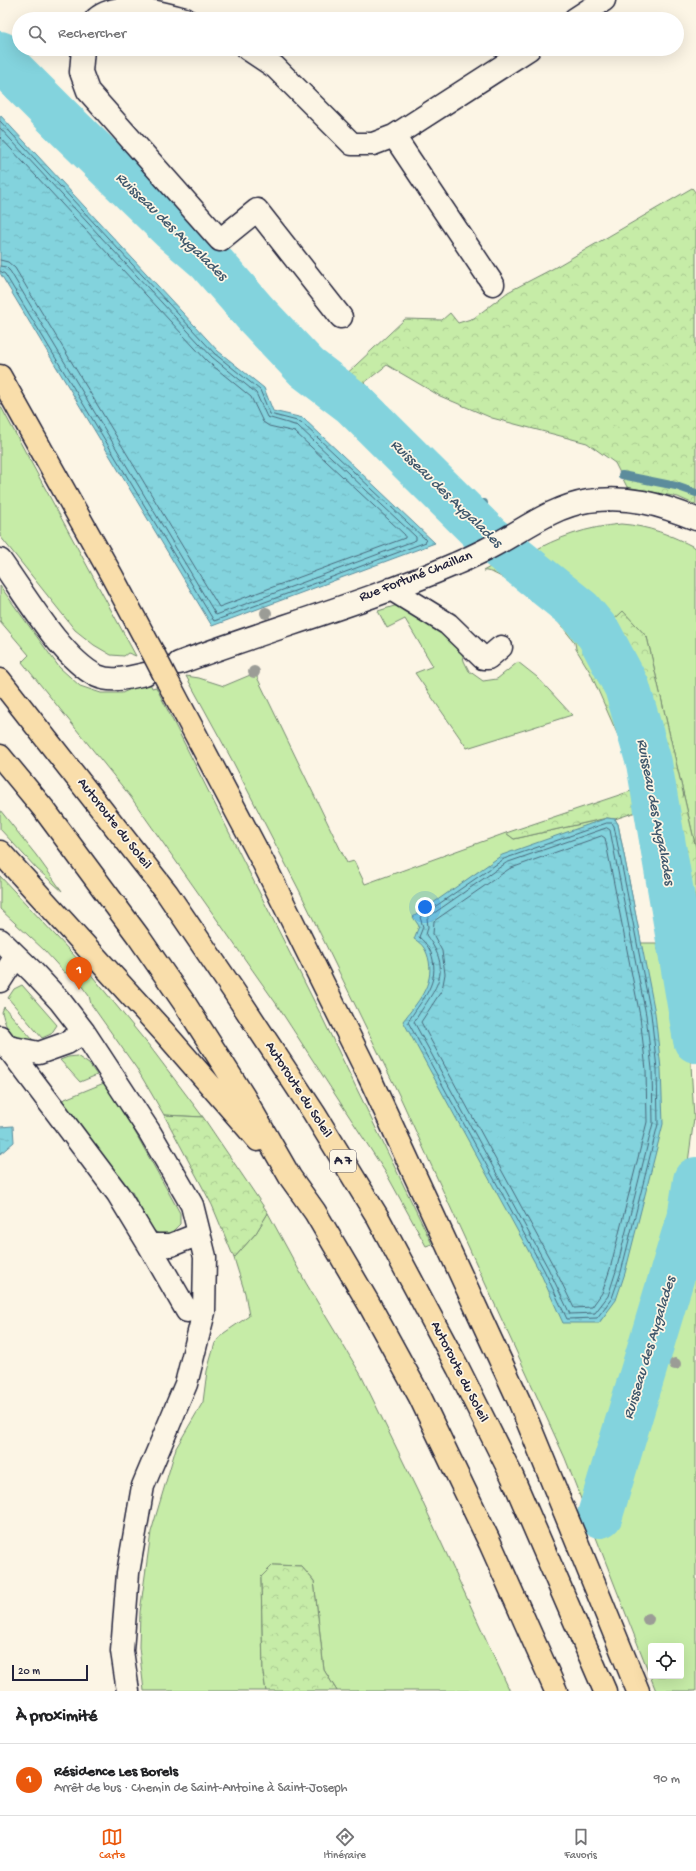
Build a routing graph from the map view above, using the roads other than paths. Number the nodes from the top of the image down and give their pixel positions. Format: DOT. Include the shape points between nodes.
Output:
graph roads {
  1 [pos="604,0"];
  2 [pos="106,12"];
  3 [pos="158,12"];
  4 [pos="586,12"];
  5 [pos="82,56"];
  6 [pos="259,56"];
  7 [pos="517,56"];
  8 [pos="394,136"];
  9 [pos="493,284"];
  10 [pos="341,317"];
  11 [pos="0,376"];
  12 [pos="696,519"];
  13 [pos="0,560"];
  14 [pos="391,589"];
  15 [pos="501,647"];
  16 [pos="179,663"];
  17 [pos="145,674"];
  18 [pos="0,680"];
  19 [pos="0,756"];
  20 [pos="0,852"];
  21 [pos="0,940"];
  22 [pos="16,956"];
  23 [pos="0,981"];
  24 [pos="84,1032"];
  25 [pos="4,1042"];
  26 [pos="290,1177"];
  27 [pos="199,1234"];
  28 [pos="148,1246"];
  29 [pos="187,1311"];
  30 [pos="128,1691"];
  31 [pos="556,1691"];
  32 [pos="605,1691"];
  33 [pos="638,1691"];
  1 -- 4 [label="street"];
  2 -- 3 [label="street" via="114,7 134,6"];
  5 -- 10 [label="street" via="81,72 88,91 220,240 257,210"];
  6 -- 8 [label="street" via="276,67 352,144 372,144"];
  7 -- 8 [label="street"];
  8 -- 9 [label="street"];
  11 -- 33 [label="highway, bridge" via="108,569 263,862 369,1076 520,1403"];
  12 -- 14 [label="street, Rue Fortuné Chaillan" via="640,500 589,501 566,506 539,518 486,550"];
  13 -- 17 [label="street" via="54,637 74,659 104,678 116,680"];
  14 -- 15 [label="street" via="448,624 483,658 488,658"];
  14 -- 16 [label="street, Rue Fortuné Chaillan"];
  18 -- 32 [label="highway, Autoroute du Soleil / A 7" via="167,893 314,1113 377,1216 512,1476"];
  19 -- 26 [label="highway" via="43,808 185,1004 244,1097"];
  20 -- 26 [label="highway" via="159,1027"];
  21 -- 22 [label="street"];
  22 -- 23 [label="street"];
  22 -- 24 [label="street" via="60,1001"];
  24 -- 25 [label="street" via="67,1043 39,1053"];
  24 -- 27 [label="street" via="149,1132 192,1205"];
  25 -- 28 [label="street" via="118,1194"];
  26 -- 31 [label="highway" via="315,1212 420,1397 490,1543"];
  27 -- 28 [label="street" via="171,1244"];
  27 -- 30 [label="street" via="204,1257 204,1312 186,1384 143,1486 128,1573 122,1651"];
  28 -- 29 [label="street"];
}
